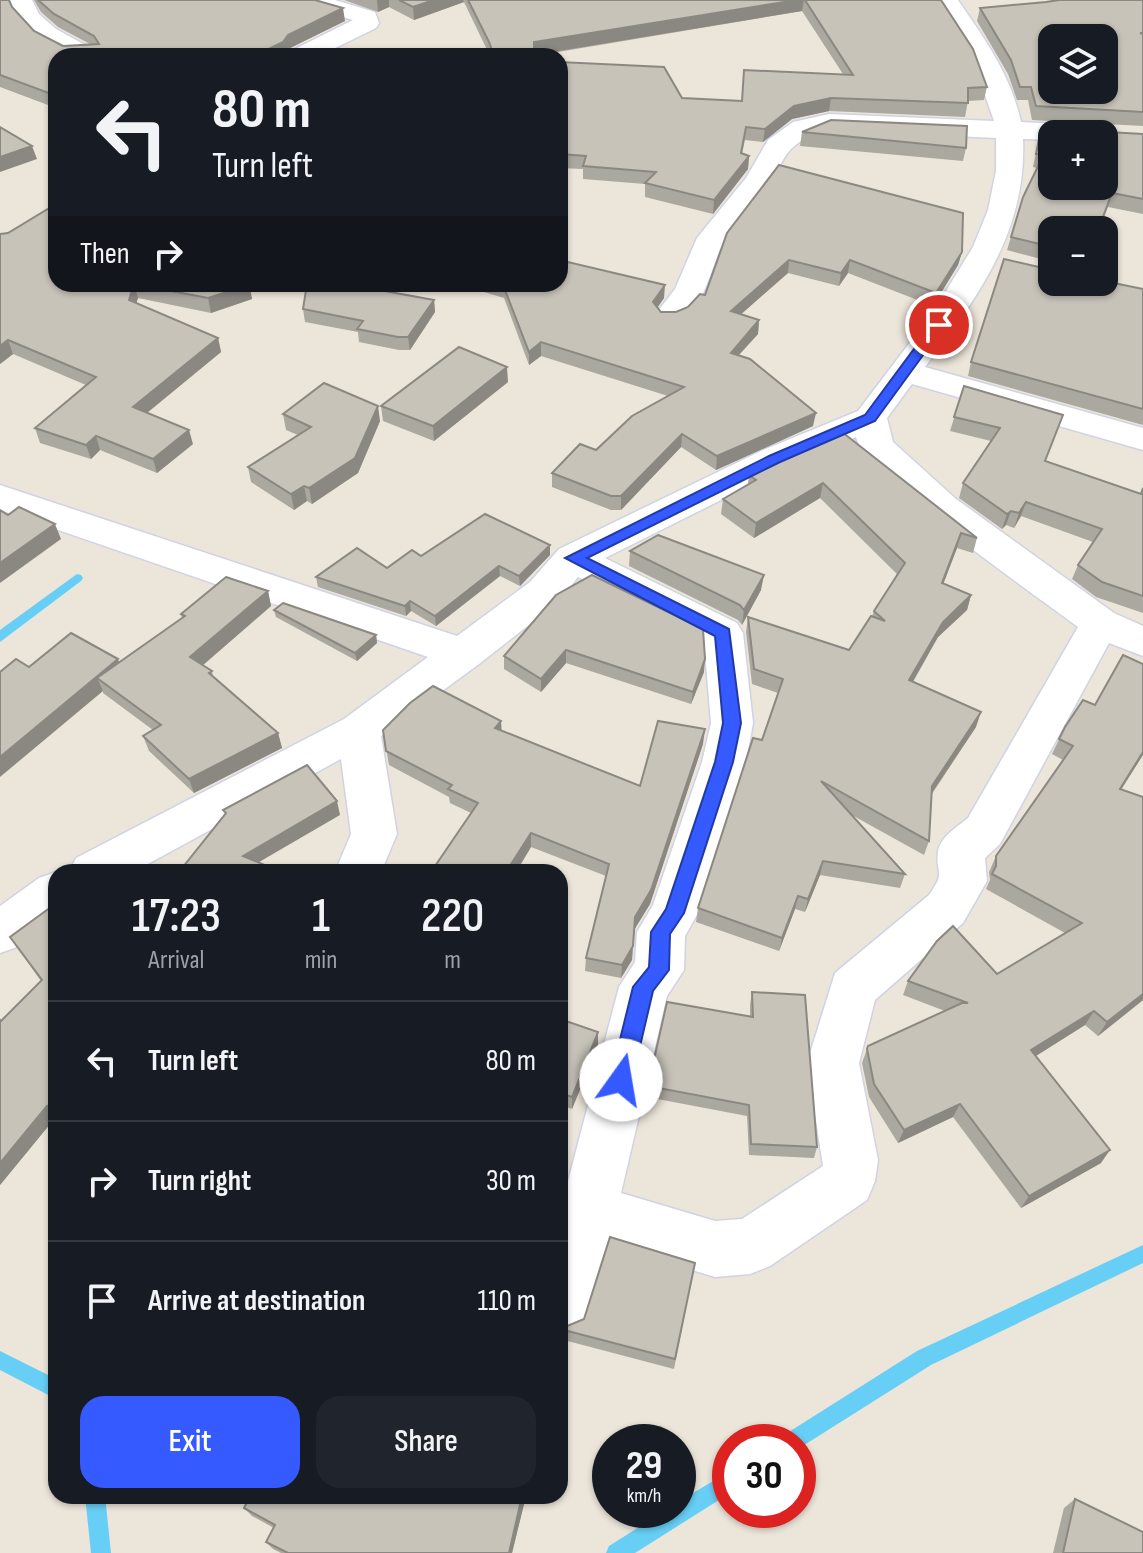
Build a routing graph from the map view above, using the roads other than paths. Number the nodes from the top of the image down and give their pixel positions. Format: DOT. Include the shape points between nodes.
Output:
graph roads {
  1 [pos="20,0"];
  2 [pos="310,0"];
  3 [pos="960,7"];
  4 [pos="69,48"];
  5 [pos="316,48"];
  6 [pos="1009,129"];
  7 [pos="1038,131"];
  8 [pos="671,315"];
  9 [pos="902,371"];
  10 [pos="870,418"];
  11 [pos="1143,439"];
  12 [pos="7,506"];
  13 [pos="573,558"];
  14 [pos="1122,632"];
  15 [pos="465,654"];
  16 [pos="359,730"];
  17 [pos="107,864"];
  18 [pos="361,864"];
  19 [pos="48,898"];
  20 [pos="0,933"];
  21 [pos="588,1211"];
  22 [pos="568,1280"];
  1 -- 4 [label="street" via="26,16"];
  2 -- 5 [label="street" via="367,17 367,23"];
  3 -- 6 [label="street"];
  6 -- 7 [label="street"];
  6 -- 8 [label="street" via="829,122 802,128 778,146 758,181 708,244 690,290"];
  6 -- 9 [label="street" via="1011,183 995,260 978,272"];
  9 -- 10 [label="street"];
  9 -- 11 [label="street"];
  10 -- 13 [label="street"];
  10 -- 14 [label="street" via="876,446 943,508"];
  12 -- 15 [label="street"];
  13 -- 15 [label="street" via="544,592"];
  13 -- 21 [label="street" via="723,633 732,723 701,836 674,913 661,932 659,970 644,987"];
  14 -- 21 [label="street" via="984,831 961,851 964,881 946,909 853,988 833,1063 851,1160 848,1181 750,1246 715,1249"];
  15 -- 16 [label="street"];
  16 -- 17 [label="street"];
  16 -- 18 [label="street" via="374,834"];
  19 -- 20 [label="street"];
  21 -- 22 [label="street"];
}
